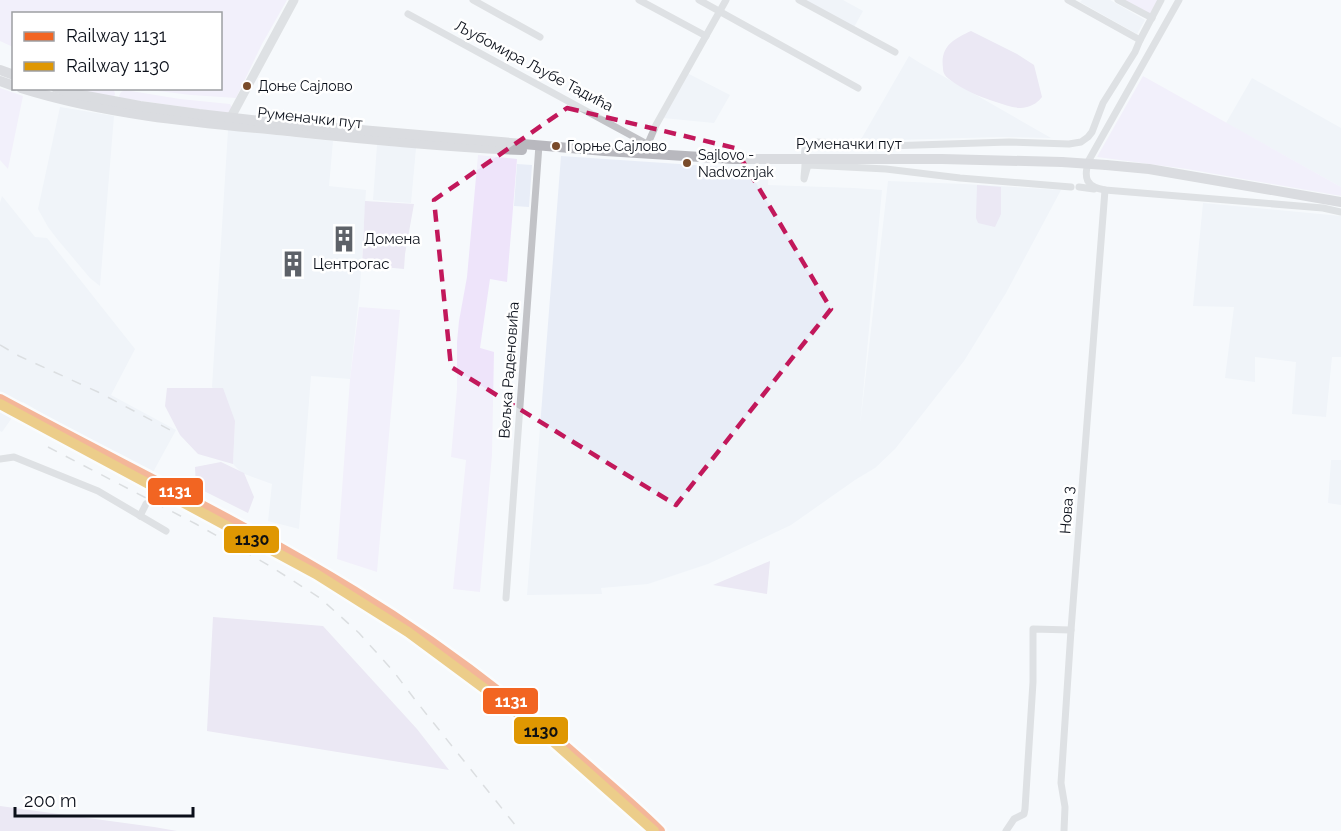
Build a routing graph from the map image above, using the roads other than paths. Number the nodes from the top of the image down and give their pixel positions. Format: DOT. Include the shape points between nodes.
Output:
graph roads {
  1 [pos="294,0"];
  2 [pos="473,0"];
  3 [pos="639,0"];
  4 [pos="699,0"];
  5 [pos="726,0"];
  6 [pos="799,0"];
  7 [pos="1068,0"];
  8 [pos="1118,0"];
  9 [pos="1161,0"];
  10 [pos="1179,0"];
  11 [pos="720,11"];
  12 [pos="408,14"];
  13 [pos="1152,18"];
  14 [pos="706,36"];
  15 [pos="540,37"];
  16 [pos="1140,40"];
  17 [pos="895,52"];
  18 [pos="858,88"];
  19 [pos="28,90"];
  20 [pos="63,90"];
  21 [pos="231,117"];
  22 [pos="508,146"];
  23 [pos="539,148"];
  24 [pos="646,149"];
  25 [pos="804,160"];
  26 [pos="1101,190"];
  27 [pos="1341,202"];
  28 [pos="1341,212"];
  29 [pos="0,459"];
  30 [pos="146,504"];
  31 [pos="140,516"];
  32 [pos="166,531"];
  33 [pos="506,598"];
  34 [pos="1071,630"];
  35 [pos="1006,831"];
  36 [pos="1064,831"];
  1 -- 21 [label="street"];
  2 -- 15 [label="street"];
  3 -- 14 [label="street"];
  4 -- 11 [label="street"];
  5 -- 11 [label="street"];
  6 -- 17 [label="street"];
  7 -- 16 [label="street"];
  8 -- 13 [label="street"];
  9 -- 13 [label="street"];
  10 -- 26 [label="street" via="1089,160 1087,180"];
  11 -- 14 [label="street"];
  11 -- 18 [label="street"];
  12 -- 24 [label="street, Љубомира Љубе Тадића"];
  13 -- 16 [label="street"];
  14 -- 24 [label="street"];
  16 -- 25 [label="street" via="1103,103 1090,135 1081,142 887,146 818,142 806,147"];
  19 -- 22 [label="main road, Руменачки пут" via="79,104 166,119 371,140"];
  20 -- 21 [label="main road, Руменачки пут" via="140,106"];
  21 -- 22 [label="main road, Руменачки пут"];
  22 -- 23 [label="main road, Руменачки пут"];
  23 -- 24 [label="main road, Руменачки пут"];
  23 -- 33 [label="street, Вељка Раденовића"];
  24 -- 25 [label="main road, Руменачки пут" via="733,159"];
  25 -- 26 [label="street" via="804,179 808,165"];
  25 -- 27 [label="main road, Руменачки пут, bridge" via="942,159 1106,165"];
  26 -- 28 [label="street"];
  26 -- 34 [label="street, Нова 3"];
  29 -- 31 [label="street" via="14,457 98,491"];
  30 -- 31 [label="street"];
  31 -- 32 [label="street"];
  34 -- 35 [label="street" via="1034,629 1024,814 1014,819"];
  34 -- 36 [label="street, Нова 3" via="1061,783"];
}
